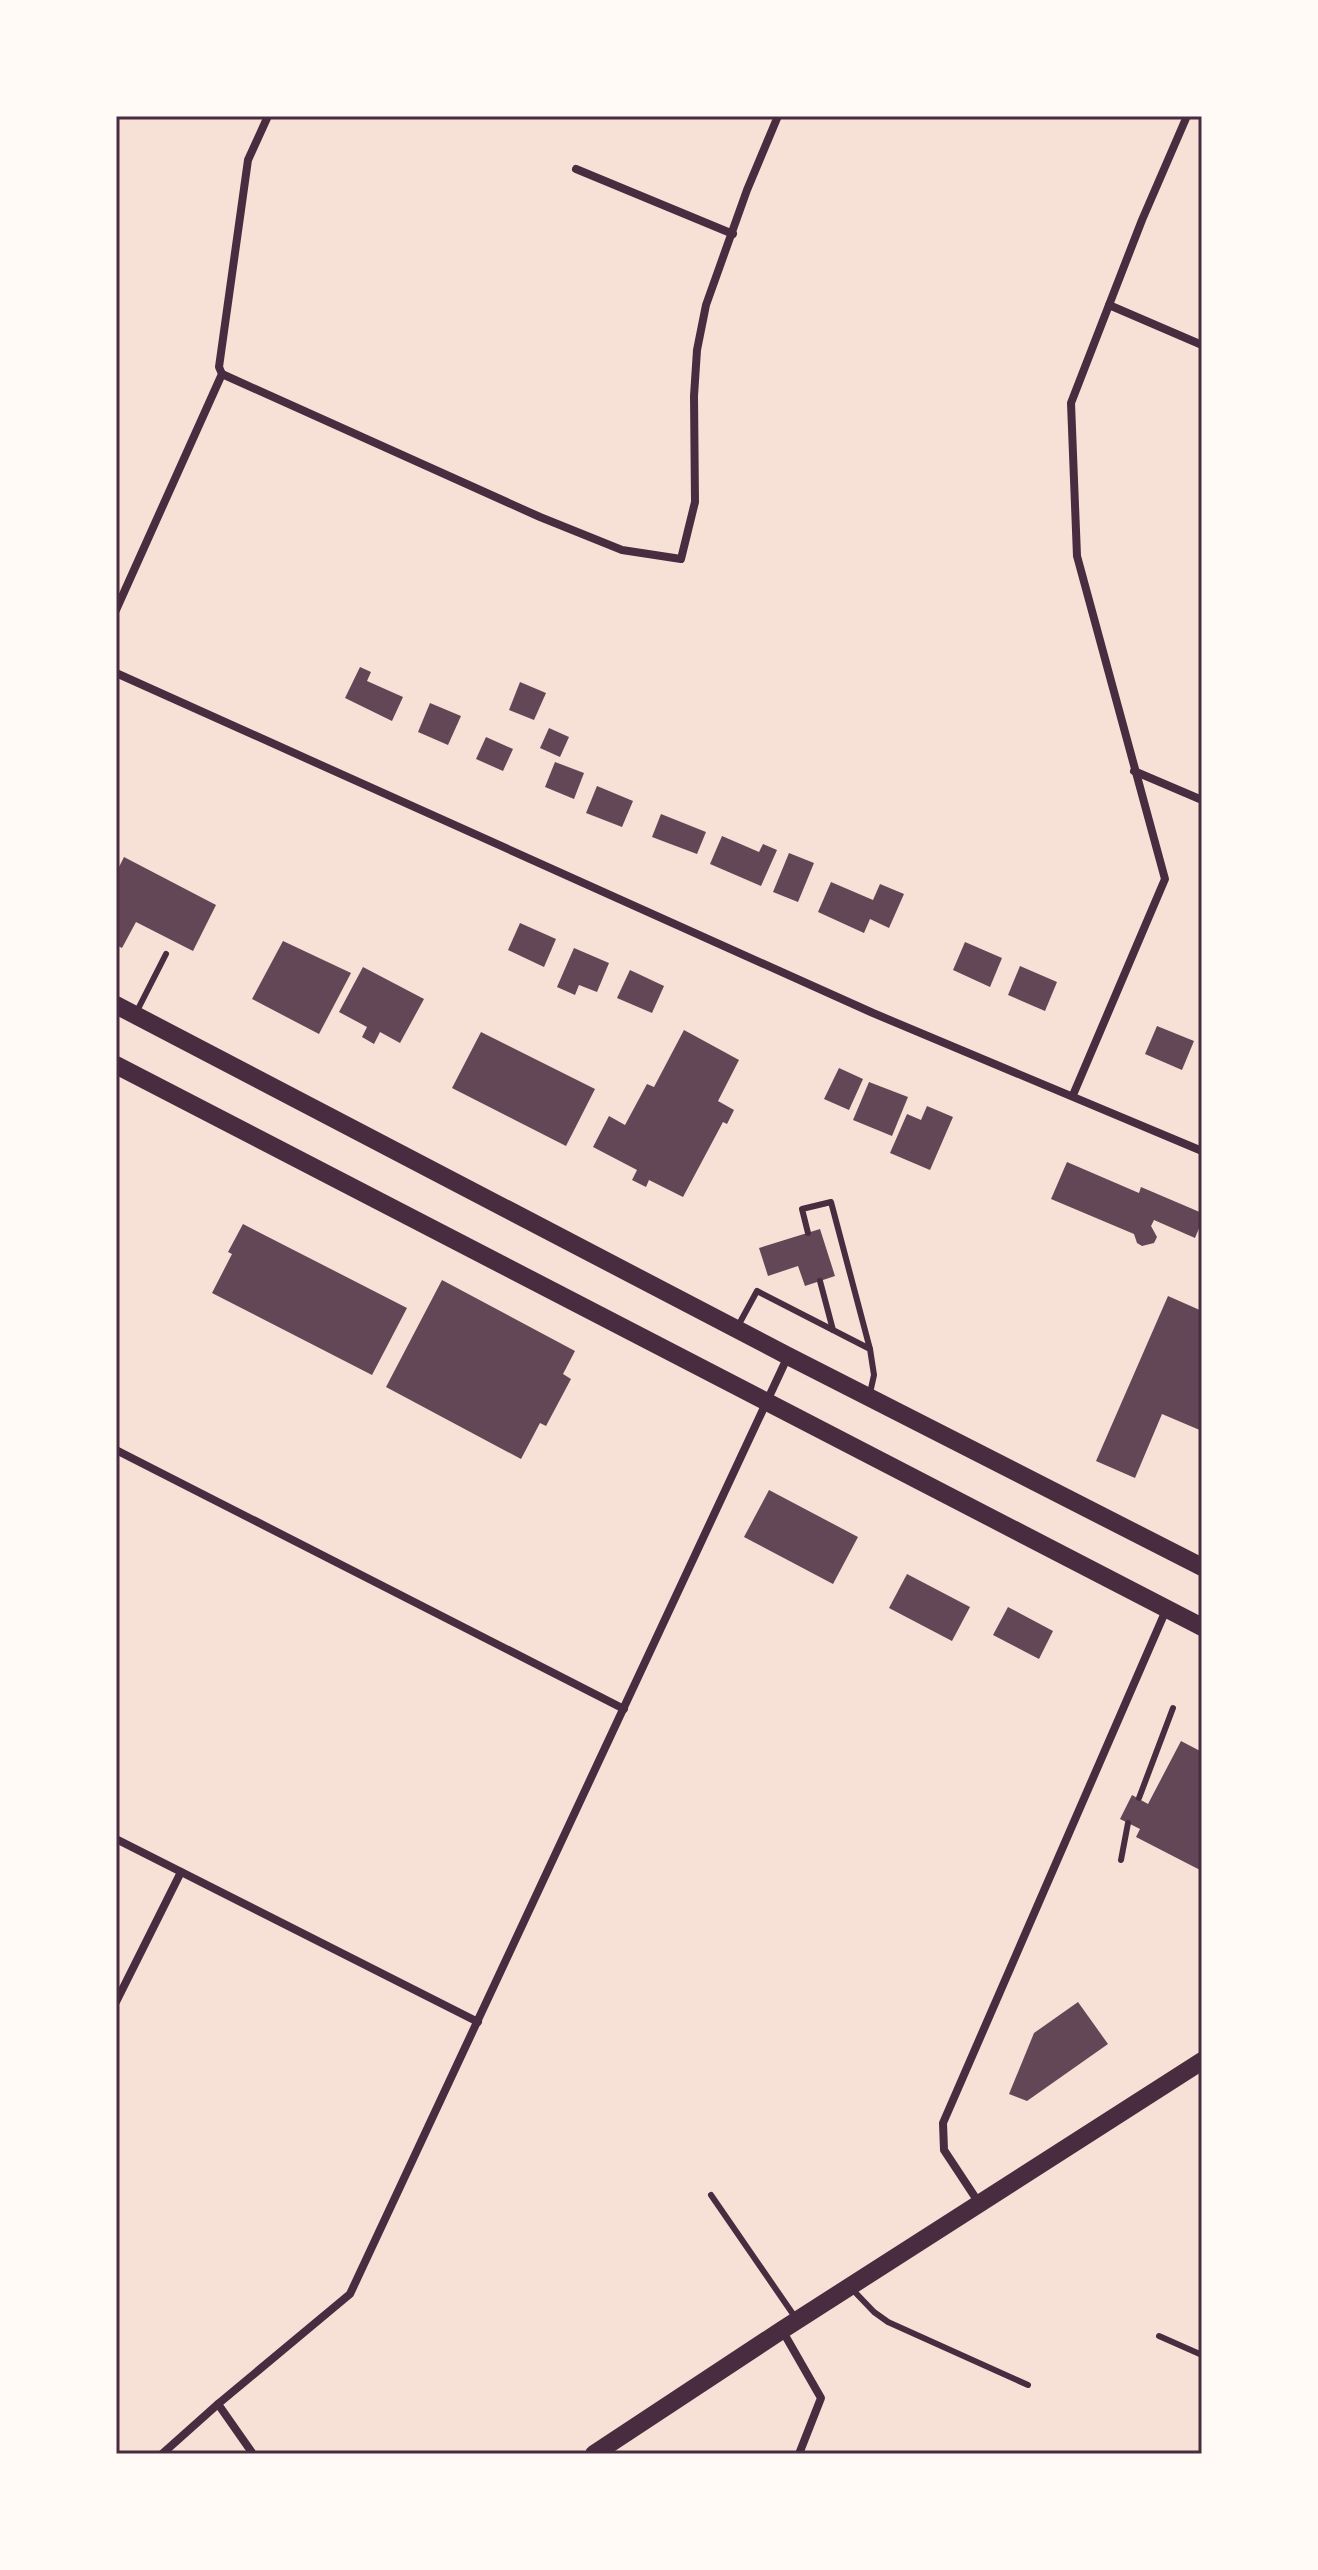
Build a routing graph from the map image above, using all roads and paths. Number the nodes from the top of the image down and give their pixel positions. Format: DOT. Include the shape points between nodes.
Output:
graph roads {
  1 [pos="268,116"];
  2 [pos="778,116"];
  3 [pos="1187,116"];
  4 [pos="576,169"];
  5 [pos="733,234"];
  6 [pos="1109,305"];
  7 [pos="1202,345"];
  8 [pos="222,374"];
  9 [pos="116,610"];
  10 [pos="116,673"];
  11 [pos="1134,771"];
  12 [pos="1202,800"];
  13 [pos="166,954"];
  14 [pos="116,1005"];
  15 [pos="135,1014"];
  16 [pos="116,1065"];
  17 [pos="1073,1095"];
  18 [pos="1202,1151"];
  19 [pos="808,1233"];
  20 [pos="820,1281"];
  21 [pos="736,1329"];
  22 [pos="833,1330"];
  23 [pos="870,1349"];
  24 [pos="788,1356"];
  25 [pos="869,1398"];
  26 [pos="767,1402"];
  27 [pos="116,1450"];
  28 [pos="1202,1567"];
  29 [pos="1167,1609"];
  30 [pos="1202,1627"];
  31 [pos="1173,1708"];
  32 [pos="624,1709"];
  33 [pos="1139,1798"];
  34 [pos="1128,1823"];
  35 [pos="116,1839"];
  36 [pos="1121,1860"];
  37 [pos="181,1872"];
  38 [pos="116,2002"];
  39 [pos="478,2022"];
  40 [pos="1202,2061"];
  41 [pos="711,2195"];
  42 [pos="979,2204"];
  43 [pos="850,2287"];
  44 [pos="790,2325"];
  45 [pos="1159,2336"];
  46 [pos="1202,2355"];
  47 [pos="1028,2385"];
  48 [pos="218,2404"];
  49 [pos="162,2454"];
  50 [pos="253,2454"];
  51 [pos="594,2454"];
  52 [pos="799,2454"];
  1 -- 8 [label="street" via="248,160"];
  2 -- 5 [label="street"];
  3 -- 6 [label="street"];
  4 -- 5 [label="street"];
  5 -- 8 [label="street" via="706,305 697,350 695,502 681,559 622,550 540,517"];
  6 -- 7 [label="street"];
  6 -- 11 [label="street" via="1071,403 1077,556"];
  8 -- 9 [label="street"];
  10 -- 17 [label="street" via="873,1013"];
  11 -- 12 [label="street"];
  11 -- 17 [label="street" via="1165,879"];
  13 -- 15 [label="lane"];
  14 -- 15 [label="main road"];
  15 -- 21 [label="main road"];
  16 -- 26 [label="main road"];
  17 -- 18 [label="street"];
  19 -- 23 [label="lane" via="802,1209 831,1202"];
  20 -- 22 [label="lane"];
  21 -- 22 [label="lane" via="757,1291"];
  21 -- 24 [label="main road"];
  22 -- 23 [label="lane"];
  23 -- 25 [label="lane" via="874,1375"];
  24 -- 25 [label="main road"];
  24 -- 26 [label="street"];
  25 -- 28 [label="main road"];
  26 -- 29 [label="main road"];
  26 -- 32 [label="street"];
  27 -- 32 [label="street"];
  29 -- 30 [label="main road"];
  29 -- 42 [label="street" via="943,2123 944,2150"];
  31 -- 33 [label="lane"];
  32 -- 39 [label="street"];
  34 -- 36 [label="lane"];
  35 -- 37 [label="street"];
  37 -- 38 [label="street"];
  37 -- 39 [label="street"];
  39 -- 48 [label="street" via="350,2294"];
  40 -- 42 [label="main road"];
  41 -- 44 [label="lane"];
  42 -- 43 [label="main road"];
  43 -- 44 [label="main road"];
  43 -- 47 [label="lane" via="886,2321"];
  44 -- 51 [label="main road"];
  44 -- 52 [label="street" via="821,2398"];
  45 -- 46 [label="lane"];
  48 -- 49 [label="street"];
  48 -- 50 [label="street"];
}
